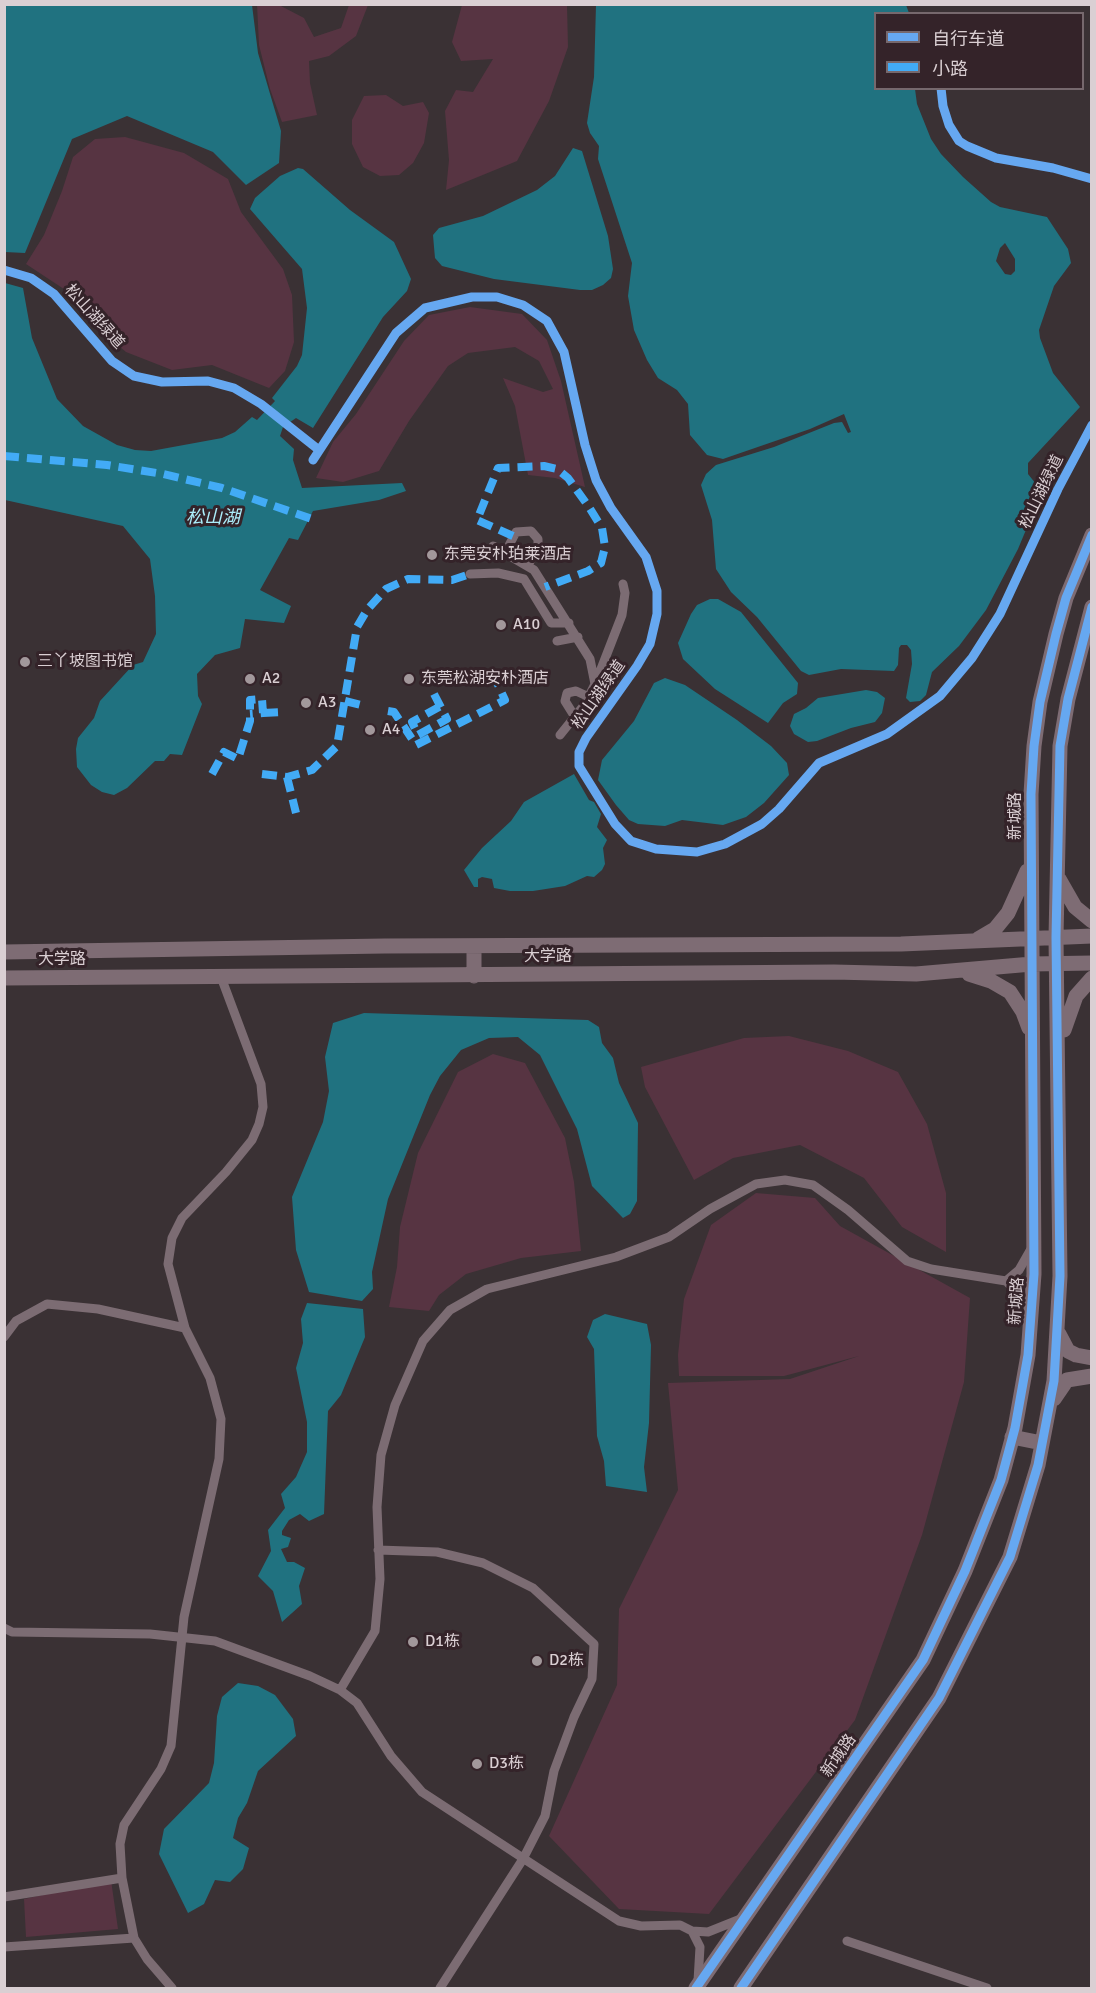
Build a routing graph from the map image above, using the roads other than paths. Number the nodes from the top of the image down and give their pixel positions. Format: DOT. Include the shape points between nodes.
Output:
graph roads {
  1 [pos="1092,535"];
  2 [pos="493,546"];
  3 [pos="505,553"];
  4 [pos="527,566"];
  5 [pos="470,574"];
  6 [pos="623,584"];
  7 [pos="1092,607"];
  8 [pos="569,624"];
  9 [pos="578,637"];
  10 [pos="557,641"];
  11 [pos="595,684"];
  12 [pos="589,697"];
  13 [pos="575,717"];
  14 [pos="560,735"];
  15 [pos="1031,856"];
  16 [pos="1057,874"];
  17 [pos="1092,921"];
  18 [pos="1092,936"];
  19 [pos="1032,938"];
  20 [pos="1056,938"];
  21 [pos="967,942"];
  22 [pos="474,946"];
  23 [pos="4,952"];
  24 [pos="1058,963"];
  25 [pos="1092,963"];
  26 [pos="1032,964"];
  27 [pos="948,972"];
  28 [pos="474,976"];
  29 [pos="221,977"];
  30 [pos="4,978"];
  31 [pos="1092,978"];
  32 [pos="1033,1049"];
  33 [pos="1059,1057"];
  34 [pos="1035,1241"];
  35 [pos="1006,1281"];
  36 [pos="1032,1317"];
  37 [pos="185,1328"];
  38 [pos="1058,1329"];
  39 [pos="4,1337"];
  40 [pos="1092,1358"];
  41 [pos="1092,1376"];
  42 [pos="1048,1416"];
  43 [pos="1012,1437"];
  44 [pos="1042,1443"];
  45 [pos="378,1550"];
  46 [pos="4,1628"];
  47 [pos="183,1636"];
  48 [pos="340,1690"];
  49 [pos="523,1859"];
  50 [pos="122,1878"];
  51 [pos="4,1897"];
  52 [pos="745,1917"];
  53 [pos="692,1930"];
  54 [pos="134,1938"];
  55 [pos="847,1941"];
  56 [pos="4,1947"];
  57 [pos="697,1987"];
  58 [pos="172,1989"];
  59 [pos="440,1989"];
  60 [pos="741,1989"];
  61 [pos="987,1989"];
  1 -- 15 [label="main road, 新城路" via="1066,598 1040,702 1031,794"];
  2 -- 3 [label="street"];
  3 -- 4 [label="street"];
  3 -- 4 [label="street" via="516,532 531,531 538,539 538,549"];
  4 -- 8 [label="street" via="534,570"];
  5 -- 8 [label="street" via="498,573 524,579 551,623"];
  6 -- 11 [label="street" via="622,615"];
  7 -- 16 [label="main road" via="1070,688 1060,746"];
  8 -- 9 [label="street"];
  9 -- 10 [label="street"];
  9 -- 11 [label="street" via="590,659"];
  11 -- 12 [label="street"];
  12 -- 13 [label="street"];
  12 -- 13 [label="street" via="576,691 567,693 565,701"];
  13 -- 14 [label="street"];
  15 -- 19 [label="main road, 新城路"];
  15 -- 21 [label="main road" via="1020,892 1008,913 987,935"];
  16 -- 17 [label="main road" via="1075,907"];
  16 -- 20 [label="main road"];
  18 -- 20 [label="main road, 大学路"];
  19 -- 20 [label="main road, 大学路"];
  19 -- 21 [label="main road, 大学路"];
  19 -- 26 [label="main road, 新城路"];
  20 -- 24 [label="main road"];
  21 -- 22 [label="main road, 大学路"];
  22 -- 23 [label="main road, 大学路"];
  22 -- 28 [label="main road"];
  24 -- 25 [label="main road, 大学路"];
  24 -- 26 [label="main road, 大学路"];
  24 -- 33 [label="main road"];
  26 -- 27 [label="main road, 大学路"];
  26 -- 32 [label="main road, 新城路"];
  27 -- 28 [label="main road, 大学路"];
  27 -- 32 [label="main road" via="982,977 1010,992 1023,1012"];
  28 -- 29 [label="main road, 大学路"];
  29 -- 30 [label="main road, 大学路"];
  29 -- 37 [label="street" via="261,1084 263,1107 252,1140 182,1218 172,1238 168,1264"];
  31 -- 33 [label="main road" via="1073,1003"];
  32 -- 34 [label="main road, 新城路"];
  33 -- 38 [label="main road"];
  34 -- 35 [label="street" via="1027,1259"];
  34 -- 36 [label="main road, 新城路"];
  35 -- 36 [label="street" via="1026,1301"];
  35 -- 45 [label="street" via="931,1269 907,1261 813,1185 785,1179 756,1184 669,1237 616,1257 487,1289 450,1310 433,1326 410,1366 381,1455"];
  36 -- 43 [label="main road, 新城路"];
  37 -- 39 [label="street" via="98,1309 47,1304 16,1321"];
  37 -- 47 [label="street" via="210,1378 221,1419 219,1459"];
  38 -- 40 [label="main road" via="1068,1351"];
  38 -- 42 [label="main road"];
  41 -- 42 [label="main road" via="1068,1380"];
  42 -- 44 [label="main road"];
  43 -- 44 [label="main road"];
  43 -- 52 [label="main road, 新城路" via="986,1521 923,1660"];
  44 -- 60 [label="main road" via="1010,1557 939,1698"];
  45 -- 48 [label="street" via="380,1579 375,1631"];
  45 -- 49 [label="street" via="437,1552 483,1563 533,1588 594,1644 592,1679 554,1771 545,1816"];
  46 -- 47 [label="street" via="12,1632"];
  47 -- 48 [label="street" via="215,1641"];
  47 -- 50 [label="street" via="171,1746 161,1769 124,1825 120,1844"];
  48 -- 49 [label="street" via="357,1703 391,1756 422,1792"];
  49 -- 53 [label="street" via="619,1921 641,1926 680,1925"];
  49 -- 59 [label="street"];
  50 -- 51 [label="street"];
  50 -- 54 [label="street"];
  52 -- 53 [label="street" via="708,1932"];
  52 -- 57 [label="main road, 新城路"];
  53 -- 57 [label="street" via="700,1947"];
  54 -- 56 [label="street"];
  54 -- 58 [label="street"];
  55 -- 61 [label="street"];
}
